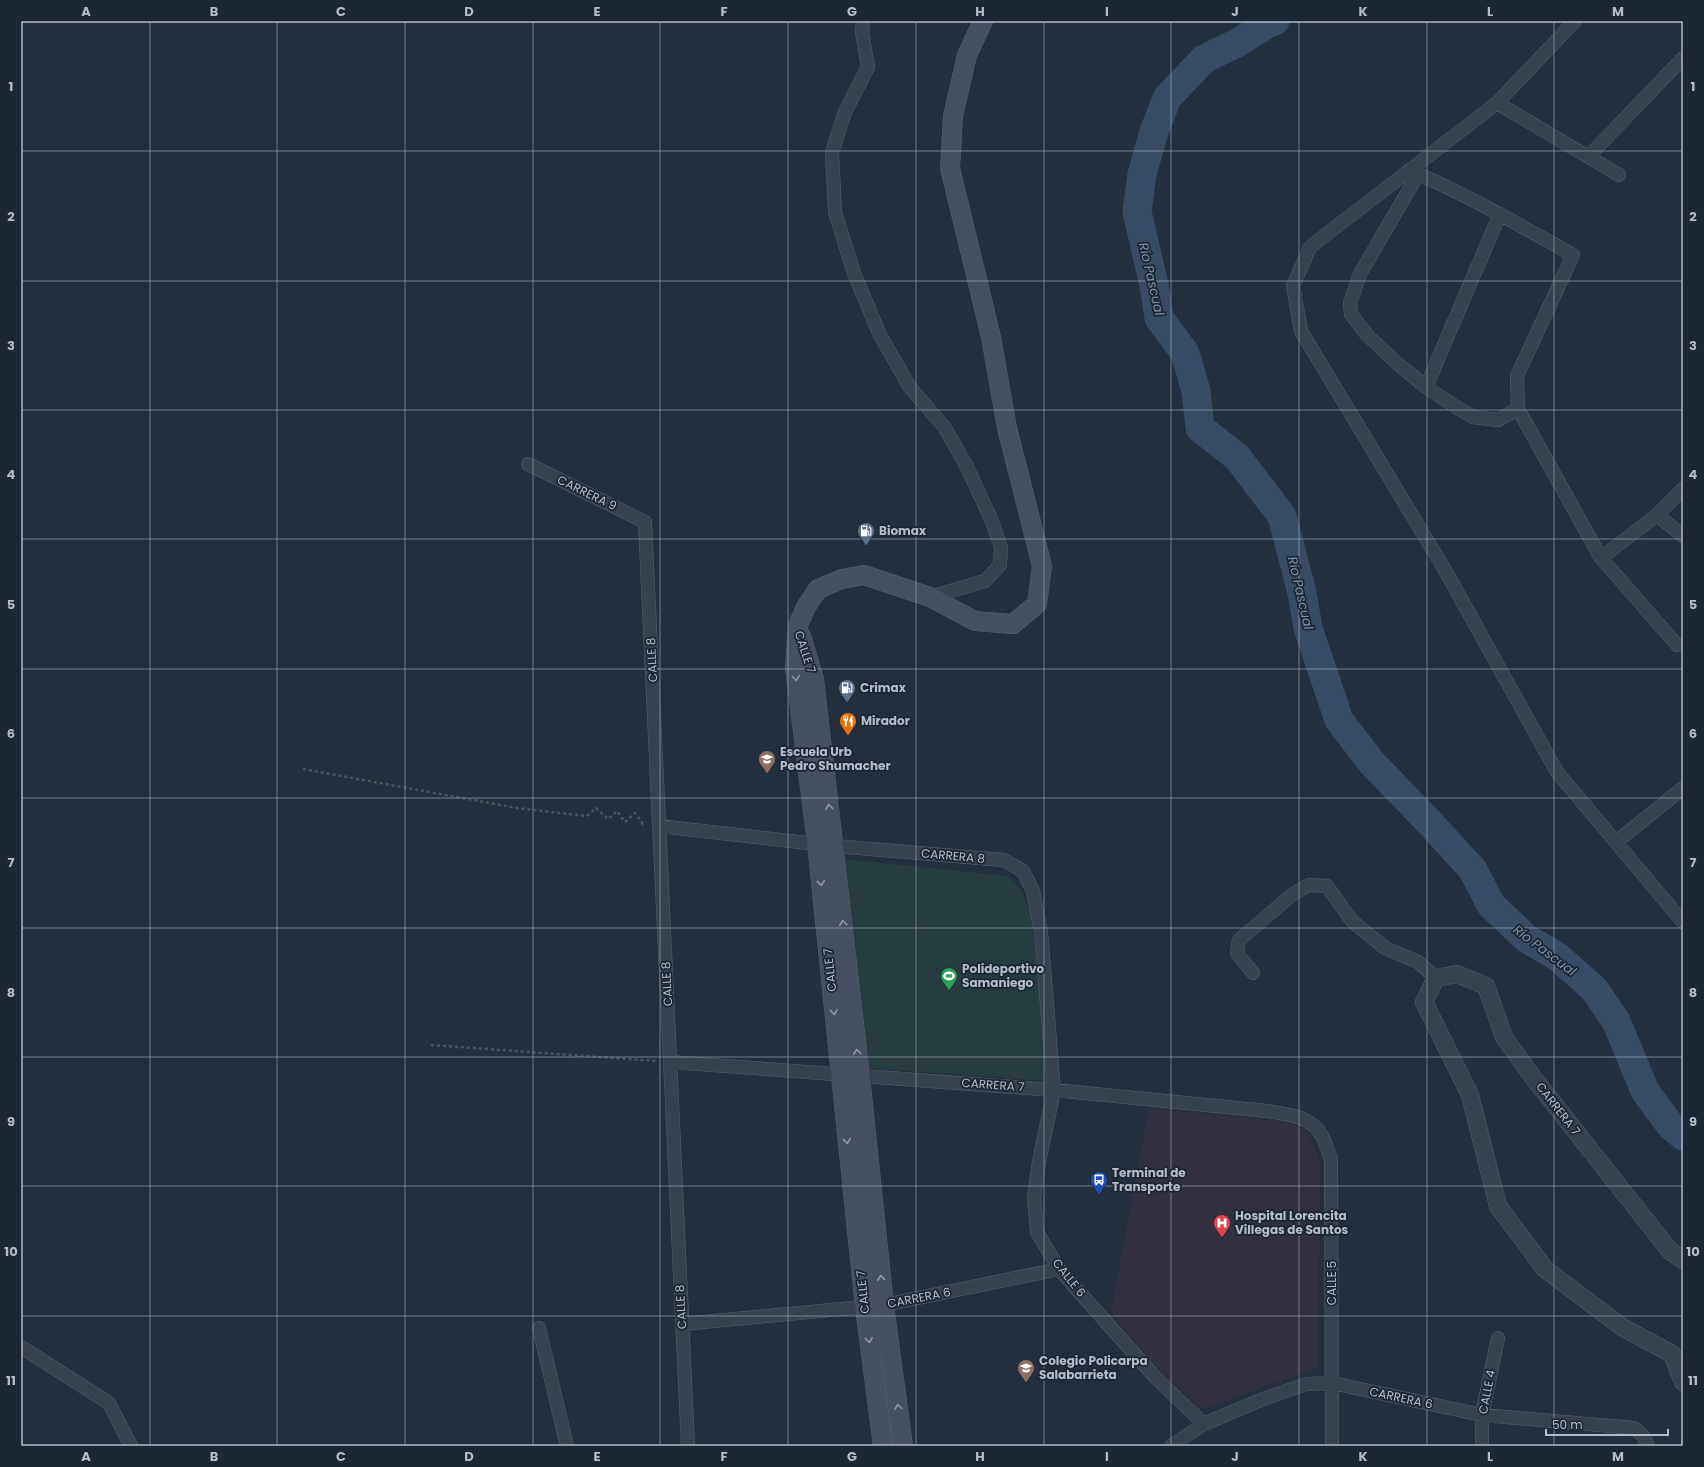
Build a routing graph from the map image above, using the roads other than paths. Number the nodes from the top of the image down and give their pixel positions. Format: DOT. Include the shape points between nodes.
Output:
graph roads {
  1 [pos="863,21"];
  2 [pos="983,21"];
  3 [pos="1575,21"];
  4 [pos="1683,58"];
  5 [pos="1497,104"];
  6 [pos="1588,157"];
  7 [pos="1414,172"];
  8 [pos="1619,176"];
  9 [pos="1500,214"];
  10 [pos="1426,387"];
  11 [pos="1518,409"];
  12 [pos="528,464"];
  13 [pos="1683,489"];
  14 [pos="1657,515"];
  15 [pos="645,522"];
  16 [pos="1683,536"];
  17 [pos="1602,558"];
  18 [pos="930,597"];
  19 [pos="1677,645"];
  20 [pos="1683,788"];
  21 [pos="659,826"];
  22 [pos="1616,842"];
  23 [pos="826,845"];
  24 [pos="1683,922"];
  25 [pos="1253,973"];
  26 [pos="1436,978"];
  27 [pos="670,1062"];
  28 [pos="840,1074"];
  29 [pos="860,1076"];
  30 [pos="1054,1090"];
  31 [pos="1313,1126"];
  32 [pos="1683,1260"];
  33 [pos="1059,1270"];
  34 [pos="884,1305"];
  35 [pos="865,1308"];
  36 [pos="682,1324"];
  37 [pos="539,1328"];
  38 [pos="1498,1338"];
  39 [pos="21,1347"];
  40 [pos="1683,1382"];
  41 [pos="1332,1383"];
  42 [pos="1482,1415"];
  43 [pos="1204,1424"];
  44 [pos="1190,1440"];
  45 [pos="1646,1441"];
  46 [pos="131,1446"];
  47 [pos="567,1446"];
  48 [pos="688,1446"];
  49 [pos="883,1446"];
  50 [pos="903,1446"];
  51 [pos="1170,1446"];
  52 [pos="1332,1446"];
  53 [pos="1482,1446"];
  1 -- 18 [label="street" via="862,32 868,67 845,112 832,152 835,212 854,273 879,333 909,386 945,428 967,467 1001,547 1000,565 985,581"];
  2 -- 18 [label="main road" via="967,55 953,116 950,168 991,337 1007,428 1042,566 1038,604 1013,624 975,621"];
  3 -- 5 [label="street"];
  4 -- 6 [label="street"];
  5 -- 6 [label="street"];
  5 -- 7 [label="street"];
  6 -- 8 [label="street"];
  7 -- 9 [label="street"];
  7 -- 10 [label="street" via="1360,274 1350,303 1351,314 1367,335"];
  7 -- 22 [label="street" via="1310,247 1293,286 1301,331 1445,570 1557,772"];
  9 -- 10 [label="street"];
  9 -- 11 [label="street" via="1573,255 1517,376"];
  10 -- 11 [label="street" via="1474,417 1498,420"];
  11 -- 17 [label="street"];
  12 -- 15 [label="street, CARRERA 9"];
  13 -- 14 [label="street"];
  14 -- 16 [label="street"];
  14 -- 17 [label="street"];
  15 -- 21 [label="street, CALLE 8"];
  17 -- 19 [label="street"];
  18 -- 23 [label="main road, CALLE 7" via="864,575 842,579 818,589 798,625 795,668"];
  20 -- 22 [label="street"];
  21 -- 23 [label="street, CARRERA 8"];
  21 -- 27 [label="street, CALLE 8"];
  22 -- 24 [label="street"];
  23 -- 28 [label="main road, CALLE 7, one-way"];
  29 -- 23 [label="main road, CALLE 7, one-way"];
  23 -- 30 [label="street, CARRERA 8" via="1004,860 1023,871 1032,891 1041,932"];
  25 -- 26 [label="street" via="1237,953 1239,940 1294,894 1309,885 1327,886 1352,921 1385,948 1418,962"];
  26 -- 32 [label="street, CARRERA 7" via="1457,974 1486,986 1504,1037 1532,1076 1670,1251"];
  26 -- 40 [label="street" via="1424,1002 1470,1095 1498,1206 1546,1269 1622,1327 1672,1354"];
  27 -- 28 [label="street, CARRERA 7"];
  27 -- 36 [label="street, CALLE 8"];
  28 -- 29 [label="street, CARRERA 7"];
  28 -- 35 [label="main road, CALLE 7, one-way"];
  29 -- 30 [label="street, CARRERA 7"];
  34 -- 29 [label="main road, CALLE 7, one-way"];
  30 -- 31 [label="street, CARRERA 7" via="1267,1111 1300,1117"];
  30 -- 33 [label="street, CALLE 6" via="1034,1198 1037,1232"];
  31 -- 41 [label="street, CALLE 5" via="1321,1134 1331,1159"];
  33 -- 34 [label="street, CARRERA 6"];
  33 -- 43 [label="street, CALLE 6" via="1155,1377"];
  34 -- 35 [label="street, CARRERA 6"];
  50 -- 34 [label="main road, CALLE 7, one-way"];
  35 -- 36 [label="street, CARRERA 6"];
  35 -- 49 [label="main road, CALLE 7, one-way"];
  36 -- 48 [label="street, CALLE 8"];
  37 -- 47 [label="street"];
  38 -- 42 [label="street, CALLE 4"];
  39 -- 46 [label="street" via="109,1403"];
  41 -- 42 [label="street, CARRERA 6"];
  41 -- 43 [label="street, CARRERA 6" via="1306,1384"];
  41 -- 52 [label="street, CALLE 5"];
  42 -- 45 [label="street, CARRERA 6" via="1634,1428"];
  42 -- 53 [label="street, CALLE 4"];
  43 -- 44 [label="street, CARRERA 6"];
  44 -- 51 [label="street, CARRERA 6"];
}
